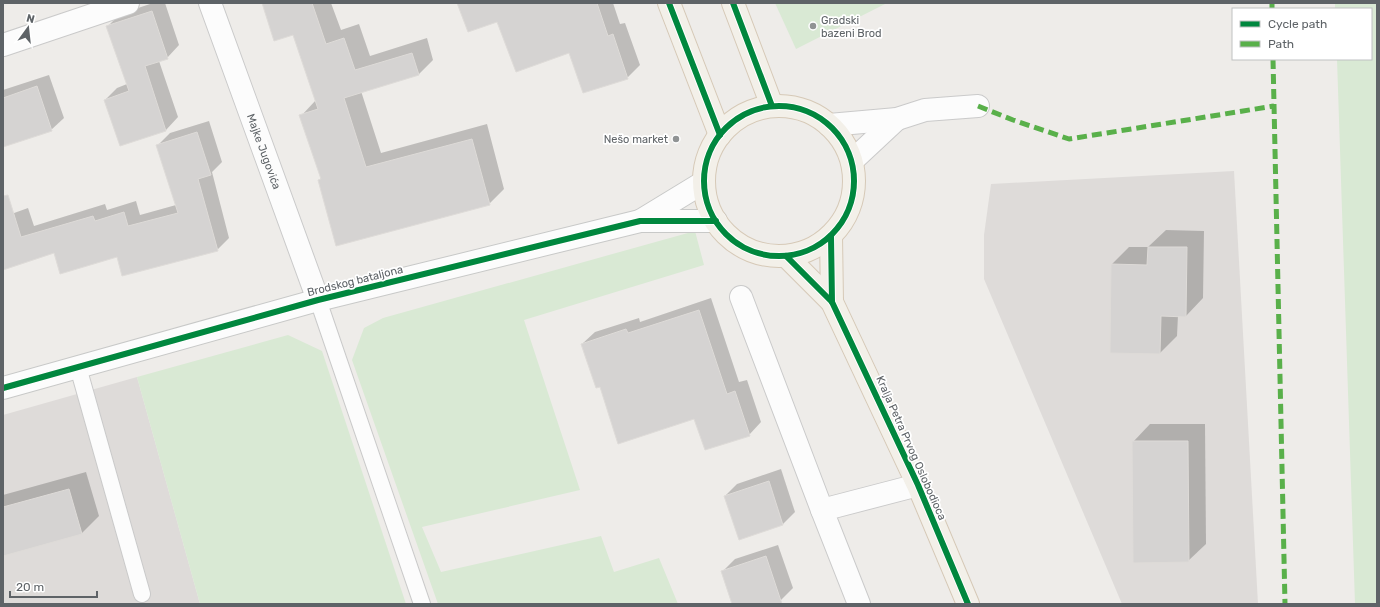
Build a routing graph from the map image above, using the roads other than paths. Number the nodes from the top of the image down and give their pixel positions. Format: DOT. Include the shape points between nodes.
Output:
graph roads {
  1 [pos="128,3"];
  2 [pos="210,3"];
  3 [pos="669,3"];
  4 [pos="733,3"];
  5 [pos="3,45"];
  6 [pos="772,106"];
  7 [pos="978,106"];
  8 [pos="897,119"];
  9 [pos="829,125"];
  10 [pos="720,135"];
  11 [pos="852,161"];
  12 [pos="704,182"];
  13 [pos="640,221"];
  14 [pos="716,221"];
  15 [pos="831,236"];
  16 [pos="786,256"];
  17 [pos="741,298"];
  18 [pos="318,300"];
  19 [pos="832,302"];
  20 [pos="78,367"];
  21 [pos="3,388"];
  22 [pos="918,485"];
  23 [pos="822,510"];
  24 [pos="142,594"];
  25 [pos="422,604"];
  26 [pos="859,604"];
  27 [pos="968,604"];
  1 -- 5 [label="street"];
  2 -- 18 [label="street, Majke Jugovića"];
  3 -- 10 [label="main road"];
  4 -- 6 [label="main road"];
  6 -- 9 [label="main road" via="793,107 812,114"];
  6 -- 10 [label="main road" via="752,111 735,121"];
  7 -- 8 [label="street" via="925,110"];
  8 -- 9 [label="street"];
  8 -- 11 [label="street"];
  9 -- 11 [label="main road" via="843,141"];
  10 -- 12 [label="main road" via="710,153"];
  11 -- 15 [label="main road" via="852,201 844,220"];
  12 -- 13 [label="street, Brodskog bataljona"];
  12 -- 14 [label="main road" via="709,208"];
  13 -- 14 [label="street, Brodskog bataljona"];
  13 -- 18 [label="street, Brodskog bataljona"];
  14 -- 16 [label="main road" via="729,237 746,248 766,255"];
  15 -- 16 [label="main road" via="810,249"];
  15 -- 19 [label="main road, Kralja Petra Prvog Oslobodioca"];
  16 -- 19 [label="main road, Kralja Petra Prvog Oslobodioca"];
  17 -- 23 [label="street"];
  18 -- 20 [label="street, Brodskog bataljona"];
  18 -- 25 [label="lane"];
  19 -- 22 [label="main road, Kralja Petra Prvog Oslobodioca"];
  20 -- 21 [label="street, Brodskog bataljona"];
  20 -- 24 [label="lane"];
  22 -- 23 [label="street"];
  22 -- 27 [label="main road, Kralja Petra Prvog Oslobodioca"];
  23 -- 26 [label="street"];
}
